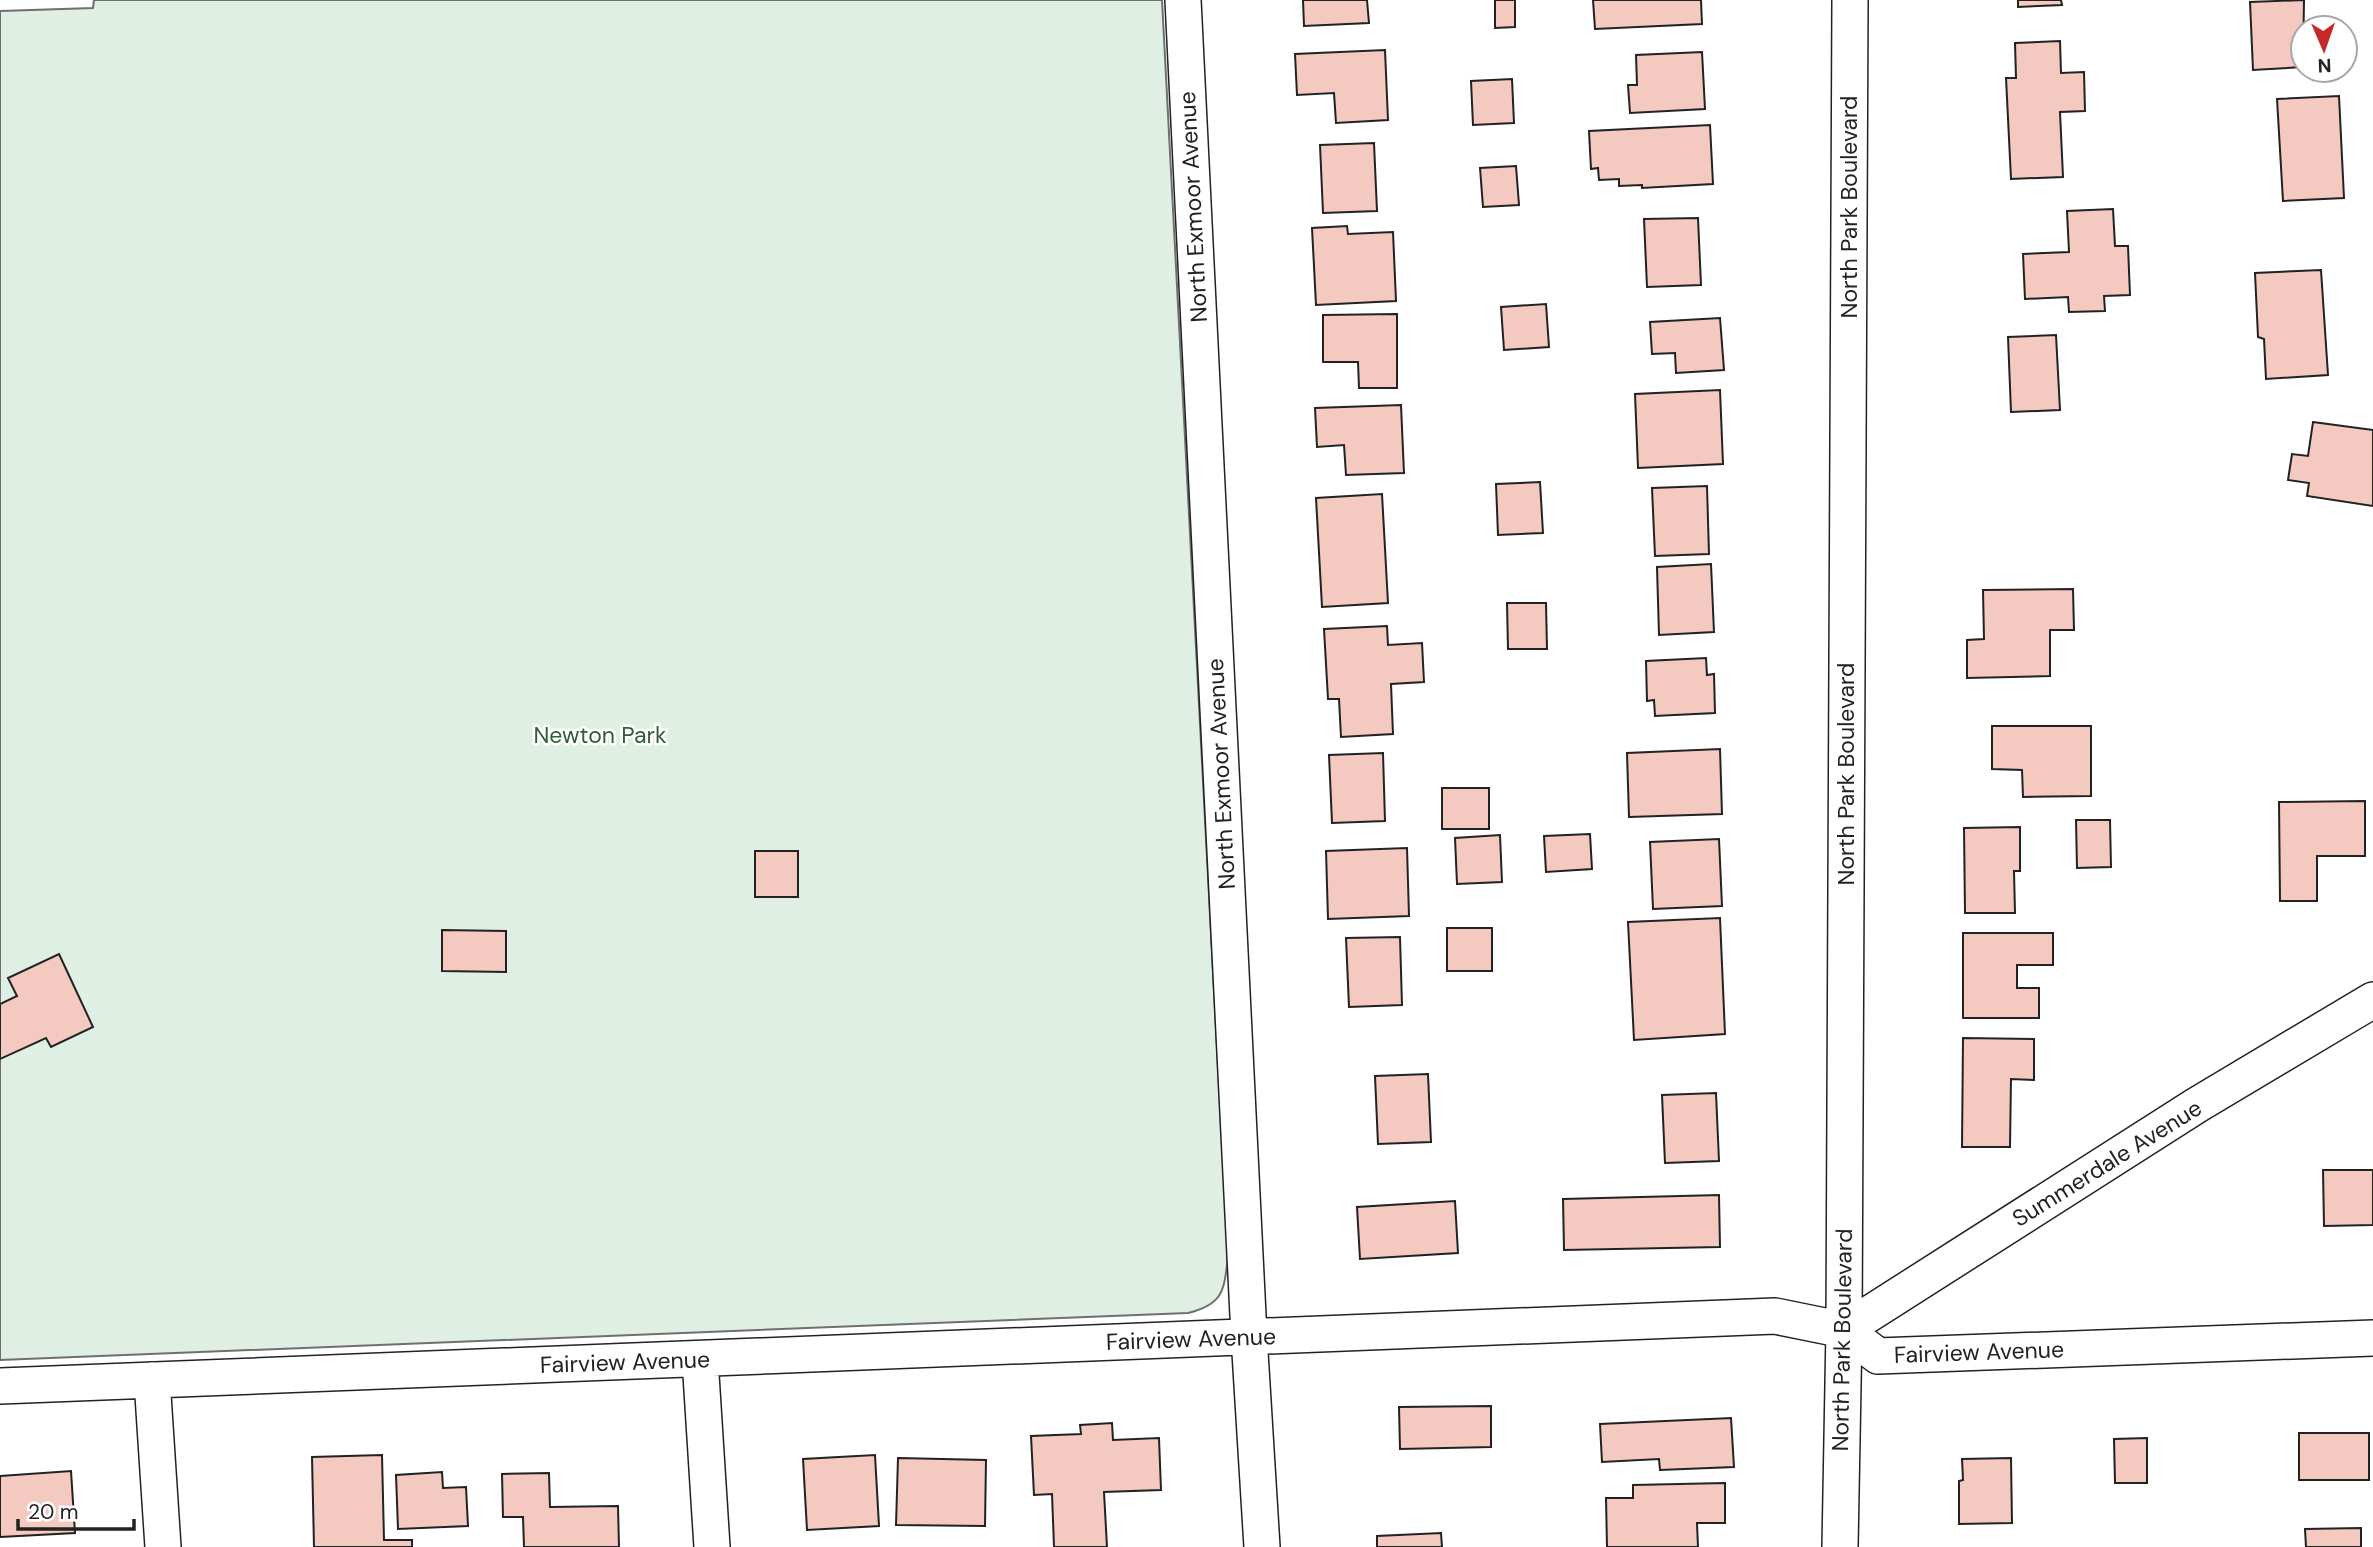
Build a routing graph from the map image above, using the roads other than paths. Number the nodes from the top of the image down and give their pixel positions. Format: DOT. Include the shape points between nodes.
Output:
graph roads {
  1 [pos="1183,0"];
  2 [pos="1850,0"];
  3 [pos="2373,999"];
  4 [pos="1844,1330"];
  5 [pos="1249,1336"];
  6 [pos="2373,1338"];
  7 [pos="700,1359"];
  8 [pos="152,1380"];
  9 [pos="0,1386"];
  10 [pos="163,1547"];
  11 [pos="712,1547"];
  12 [pos="1262,1547"];
  13 [pos="1840,1547"];
  1 -- 5 [label="street, North Exmoor Avenue"];
  2 -- 4 [label="street, North Park Boulevard"];
  3 -- 4 [label="street, Summerdale Avenue"];
  4 -- 5 [label="street, Fairview Avenue" via="1775,1316"];
  4 -- 6 [label="street, Fairview Avenue" via="1878,1356"];
  4 -- 13 [label="street, North Park Boulevard"];
  5 -- 7 [label="street, Fairview Avenue"];
  5 -- 12 [label="street, North Exmoor Avenue"];
  7 -- 8 [label="street, Fairview Avenue"];
  7 -- 11 [label="street"];
  8 -- 9 [label="street, Fairview Avenue"];
  8 -- 10 [label="street"];
}
